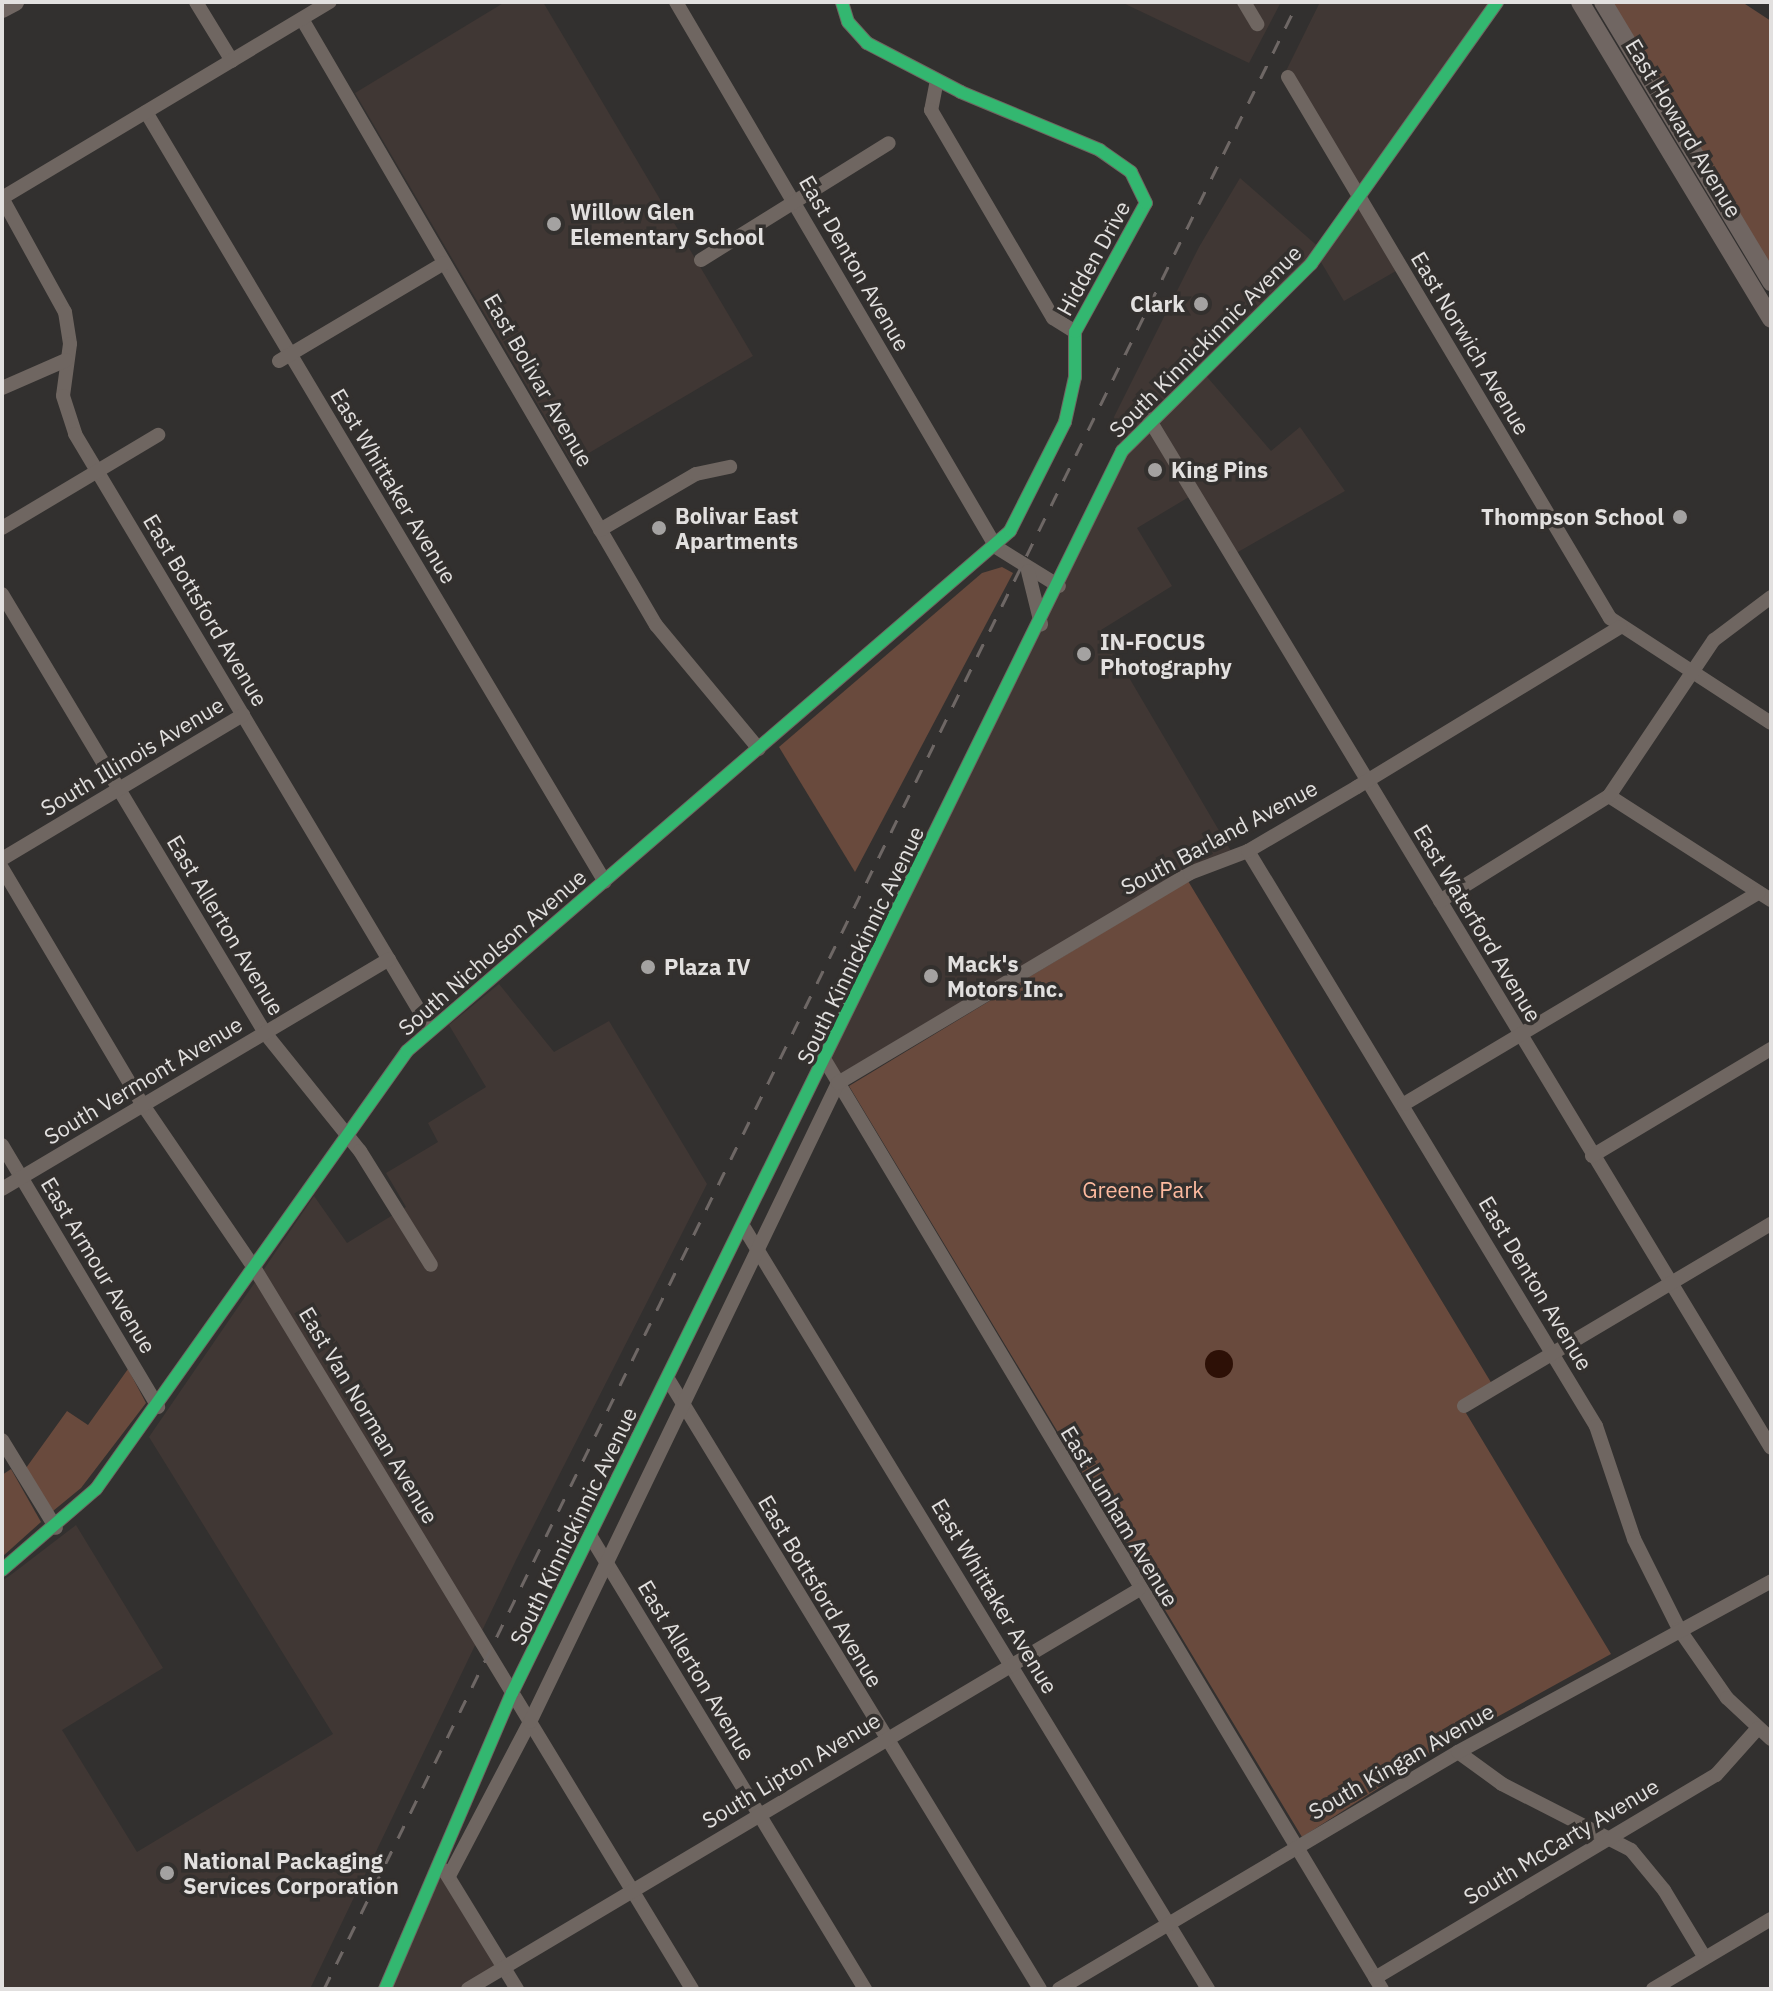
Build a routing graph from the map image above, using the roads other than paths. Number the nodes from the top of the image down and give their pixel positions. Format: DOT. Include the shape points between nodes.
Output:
graph roads {
  1 [pos="15,2"];
  2 [pos="196,2"];
  3 [pos="330,2"];
  4 [pos="676,2"];
  5 [pos="842,2"];
  6 [pos="1244,2"];
  7 [pos="1497,2"];
  8 [pos="1580,2"];
  9 [pos="1603,2"];
  10 [pos="2,9"];
  11 [pos="302,19"];
  12 [pos="1257,24"];
  13 [pos="232,61"];
  14 [pos="1288,77"];
  15 [pos="937,80"];
  16 [pos="146,112"];
  17 [pos="889,143"];
  18 [pos="2,198"];
  19 [pos="1360,199"];
  20 [pos="795,205"];
  21 [pos="701,260"];
  22 [pos="444,263"];
  23 [pos="1771,282"];
  24 [pos="1771,319"];
  25 [pos="1075,332"];
  26 [pos="285,358"];
  27 [pos="66,360"];
  28 [pos="2,388"];
  29 [pos="1149,419"];
  30 [pos="158,435"];
  31 [pos="730,467"];
  32 [pos="98,471"];
  33 [pos="2,528"];
  34 [pos="600,530"];
  35 [pos="996,547"];
  36 [pos="1028,571"];
  37 [pos="1059,586"];
  38 [pos="2,594"];
  39 [pos="1771,597"];
  40 [pos="1041,624"];
  41 [pos="1620,627"];
  42 [pos="1691,673"];
  43 [pos="243,715"];
  44 [pos="1771,723"];
  45 [pos="759,749"];
  46 [pos="1367,782"];
  47 [pos="119,789"];
  48 [pos="1609,796"];
  49 [pos="1220,844"];
  50 [pos="1248,851"];
  51 [pos="2,859"];
  52 [pos="1223,860"];
  53 [pos="2,868"];
  54 [pos="605,882"];
  55 [pos="1765,896"];
  56 [pos="1440,901"];
  57 [pos="389,959"];
  58 [pos="429,1027"];
  59 [pos="265,1033"];
  60 [pos="1520,1035"];
  61 [pos="1771,1049"];
  62 [pos="826,1062"];
  63 [pos="838,1083"];
  64 [pos="1404,1104"];
  65 [pos="143,1105"];
  66 [pos="345,1132"];
  67 [pos="2,1145"];
  68 [pos="1592,1156"];
  69 [pos="22,1178"];
  70 [pos="2,1189"];
  71 [pos="1771,1224"];
  72 [pos="743,1226"];
  73 [pos="759,1252"];
  74 [pos="431,1265"];
  75 [pos="255,1269"];
  76 [pos="1670,1283"];
  77 [pos="1552,1353"];
  78 [pos="668,1379"];
  79 [pos="683,1406"];
  80 [pos="1464,1406"];
  81 [pos="158,1407"];
  82 [pos="2,1440"];
  83 [pos="1771,1448"];
  84 [pos="56,1528"];
  85 [pos="591,1537"];
  86 [pos="607,1564"];
  87 [pos="2,1570"];
  88 [pos="1771,1581"];
  89 [pos="1138,1590"];
  90 [pos="1679,1629"];
  91 [pos="1012,1666"];
  92 [pos="512,1693"];
  93 [pos="530,1722"];
  94 [pos="1758,1728"];
  95 [pos="885,1739"];
  96 [pos="1771,1739"];
  97 [pos="1458,1752"];
  98 [pos="759,1815"];
  99 [pos="1608,1839"];
  100 [pos="1297,1849"];
  101 [pos="437,1863"];
  102 [pos="449,1876"];
  103 [pos="632,1890"];
  104 [pos="1771,1919"];
  105 [pos="1168,1923"];
  106 [pos="1705,1958"];
  107 [pos="504,1967"];
  108 [pos="1379,1983"];
  109 [pos="385,1989"];
  110 [pos="468,1989"];
  111 [pos="517,1989"];
  112 [pos="692,1989"];
  113 [pos="865,1989"];
  114 [pos="1040,1989"];
  115 [pos="1059,1989"];
  116 [pos="1208,1989"];
  117 [pos="1653,1989"];
  1 -- 10 [label="main road"];
  2 -- 13 [label="street"];
  3 -- 11 [label="street"];
  4 -- 20 [label="street, East Denton Avenue"];
  5 -- 15 [label="street, Hidden Drive" via="848,22 867,43"];
  6 -- 12 [label="street"];
  7 -- 19 [label="street, South Kinnickinnic Avenue"];
  8 -- 24 [label="main road, East Howard Avenue"];
  9 -- 23 [label="main road, East Howard Avenue"];
  11 -- 13 [label="street"];
  11 -- 22 [label="street, East Bolivar Avenue"];
  13 -- 16 [label="street"];
  14 -- 19 [label="street, East Norwich Avenue"];
  15 -- 25 [label="street, Hidden Drive" via="931,110 1053,318"];
  15 -- 25 [label="street, Hidden Drive" via="1100,150 1131,172 1146,203"];
  16 -- 18 [label="street"];
  16 -- 26 [label="street, East Whittaker Avenue"];
  17 -- 20 [label="street"];
  18 -- 27 [label="street, East Bottsford Avenue" via="61,300 69,326"];
  19 -- 29 [label="street, South Kinnickinnic Avenue" via="1281,297"];
  19 -- 41 [label="street, East Norwich Avenue" via="1570,553"];
  20 -- 21 [label="street"];
  20 -- 35 [label="street, East Denton Avenue"];
  22 -- 26 [label="street"];
  22 -- 34 [label="street, East Bolivar Avenue"];
  25 -- 35 [label="street, Hidden Drive" via="1075,377 1065,422 1010,531"];
  26 -- 54 [label="street, East Whittaker Avenue"];
  27 -- 28 [label="street"];
  27 -- 32 [label="street, East Bottsford Avenue" via="66,413"];
  29 -- 37 [label="street, South Kinnickinnic Avenue" via="1122,451"];
  29 -- 46 [label="street, East Waterford Avenue"];
  30 -- 32 [label="street"];
  31 -- 34 [label="street" via="696,474"];
  32 -- 33 [label="street"];
  32 -- 43 [label="street, East Bottsford Avenue"];
  34 -- 45 [label="street, East Bolivar Avenue" via="656,625"];
  35 -- 36 [label="street"];
  35 -- 45 [label="street, South Nicholson Avenue"];
  36 -- 37 [label="street"];
  36 -- 40 [label="street"];
  37 -- 40 [label="street, South Kinnickinnic Avenue"];
  38 -- 47 [label="street, East Allerton Avenue"];
  39 -- 42 [label="street" via="1720,633"];
  40 -- 62 [label="street, South Kinnickinnic Avenue"];
  41 -- 42 [label="street"];
  41 -- 46 [label="street, South Barland Avenue"];
  42 -- 44 [label="street"];
  42 -- 48 [label="street"];
  43 -- 47 [label="street, South Illinois Avenue"];
  43 -- 57 [label="street, East Bottsford Avenue"];
  45 -- 54 [label="street, South Nicholson Avenue"];
  46 -- 50 [label="street, South Barland Avenue"];
  46 -- 56 [label="street, East Waterford Avenue"];
  47 -- 51 [label="street, South Illinois Avenue"];
  47 -- 59 [label="street, East Allerton Avenue"];
  48 -- 55 [label="street"];
  48 -- 56 [label="street"];
  49 -- 52 [label="street"];
  50 -- 52 [label="street, South Barland Avenue"];
  50 -- 64 [label="street, East Denton Avenue"];
  52 -- 63 [label="street, South Barland Avenue" via="1190,873"];
  53 -- 65 [label="street, East Van Norman Avenue"];
  54 -- 58 [label="street, South Nicholson Avenue"];
  55 -- 60 [label="street"];
  56 -- 60 [label="street, East Waterford Avenue"];
  57 -- 58 [label="street, East Bottsford Avenue"];
  57 -- 59 [label="street, South Vermont Avenue"];
  58 -- 66 [label="street, South Nicholson Avenue"];
  59 -- 65 [label="street, South Vermont Avenue"];
  59 -- 66 [label="street, East Allerton Avenue"];
  60 -- 64 [label="street"];
  60 -- 68 [label="street, East Waterford Avenue"];
  61 -- 68 [label="street"];
  62 -- 63 [label="street, East Lunham Avenue"];
  62 -- 72 [label="street, South Kinnickinnic Avenue"];
  63 -- 73 [label="street, South Kinnickinnic Avenue"];
  63 -- 89 [label="street, East Lunham Avenue"];
  64 -- 77 [label="street, East Denton Avenue"];
  65 -- 69 [label="street, South Vermont Avenue"];
  65 -- 75 [label="street, East Van Norman Avenue"];
  66 -- 74 [label="street, East Allerton Avenue"];
  66 -- 75 [label="street, South Nicholson Avenue"];
  67 -- 69 [label="street, East Armour Avenue"];
  68 -- 76 [label="street, East Waterford Avenue"];
  69 -- 70 [label="street, South Vermont Avenue"];
  69 -- 81 [label="street, East Armour Avenue"];
  71 -- 76 [label="street"];
  72 -- 73 [label="street, East Whittaker Avenue"];
  72 -- 78 [label="street, South Kinnickinnic Avenue"];
  73 -- 79 [label="street, South Kinnickinnic Avenue"];
  73 -- 91 [label="street, East Whittaker Avenue"];
  75 -- 81 [label="street, South Nicholson Avenue"];
  75 -- 92 [label="street, East Van Norman Avenue"];
  76 -- 77 [label="street"];
  76 -- 83 [label="street, East Waterford Avenue"];
  77 -- 80 [label="street"];
  77 -- 90 [label="street, East Denton Avenue" via="1608,1453 1634,1539"];
  78 -- 79 [label="street, East Bottsford Avenue"];
  78 -- 85 [label="street, South Kinnickinnic Avenue"];
  79 -- 86 [label="street, South Kinnickinnic Avenue"];
  79 -- 95 [label="street, East Bottsford Avenue"];
  81 -- 84 [label="street, South Nicholson Avenue" via="96,1489"];
  82 -- 84 [label="street"];
  84 -- 87 [label="street, South Nicholson Avenue"];
  85 -- 86 [label="street, East Allerton Avenue"];
  85 -- 92 [label="street, South Kinnickinnic Avenue"];
  86 -- 93 [label="street, South Kinnickinnic Avenue"];
  86 -- 98 [label="street, East Allerton Avenue"];
  88 -- 90 [label="street, South Kingan Avenue"];
  89 -- 91 [label="street, South Lipton Avenue"];
  89 -- 100 [label="street, East Lunham Avenue"];
  90 -- 94 [label="street, East Denton Avenue" via="1727,1698"];
  90 -- 97 [label="street, South Kingan Avenue"];
  91 -- 95 [label="street, South Lipton Avenue"];
  91 -- 105 [label="street, East Whittaker Avenue"];
  92 -- 93 [label="street, East Van Norman Avenue"];
  92 -- 101 [label="street, South Kinnickinnic Avenue"];
  93 -- 102 [label="street, South Kinnickinnic Avenue"];
  93 -- 103 [label="street, East Van Norman Avenue"];
  94 -- 96 [label="street, East Denton Avenue"];
  94 -- 99 [label="street, South McCarty Avenue" via="1716,1775"];
  95 -- 98 [label="street, South Lipton Avenue"];
  95 -- 114 [label="street, East Bottsford Avenue"];
  97 -- 99 [label="street" via="1502,1784"];
  97 -- 100 [label="street, South Kingan Avenue"];
  98 -- 103 [label="street, South Lipton Avenue"];
  98 -- 113 [label="street, East Allerton Avenue"];
  99 -- 106 [label="street" via="1649,1868"];
  99 -- 108 [label="street, South McCarty Avenue"];
  100 -- 105 [label="street, South Kingan Avenue"];
  100 -- 108 [label="street, East Lunham Avenue"];
  101 -- 102 [label="street"];
  101 -- 109 [label="street, South Kinnickinnic Avenue"];
  102 -- 107 [label="street"];
  103 -- 107 [label="street, South Lipton Avenue"];
  103 -- 112 [label="street, East Van Norman Avenue"];
  104 -- 106 [label="street"];
  105 -- 115 [label="street, South Kingan Avenue"];
  105 -- 116 [label="street, East Whittaker Avenue"];
  106 -- 117 [label="street"];
  107 -- 110 [label="street, South Lipton Avenue"];
  107 -- 111 [label="street"];
}
